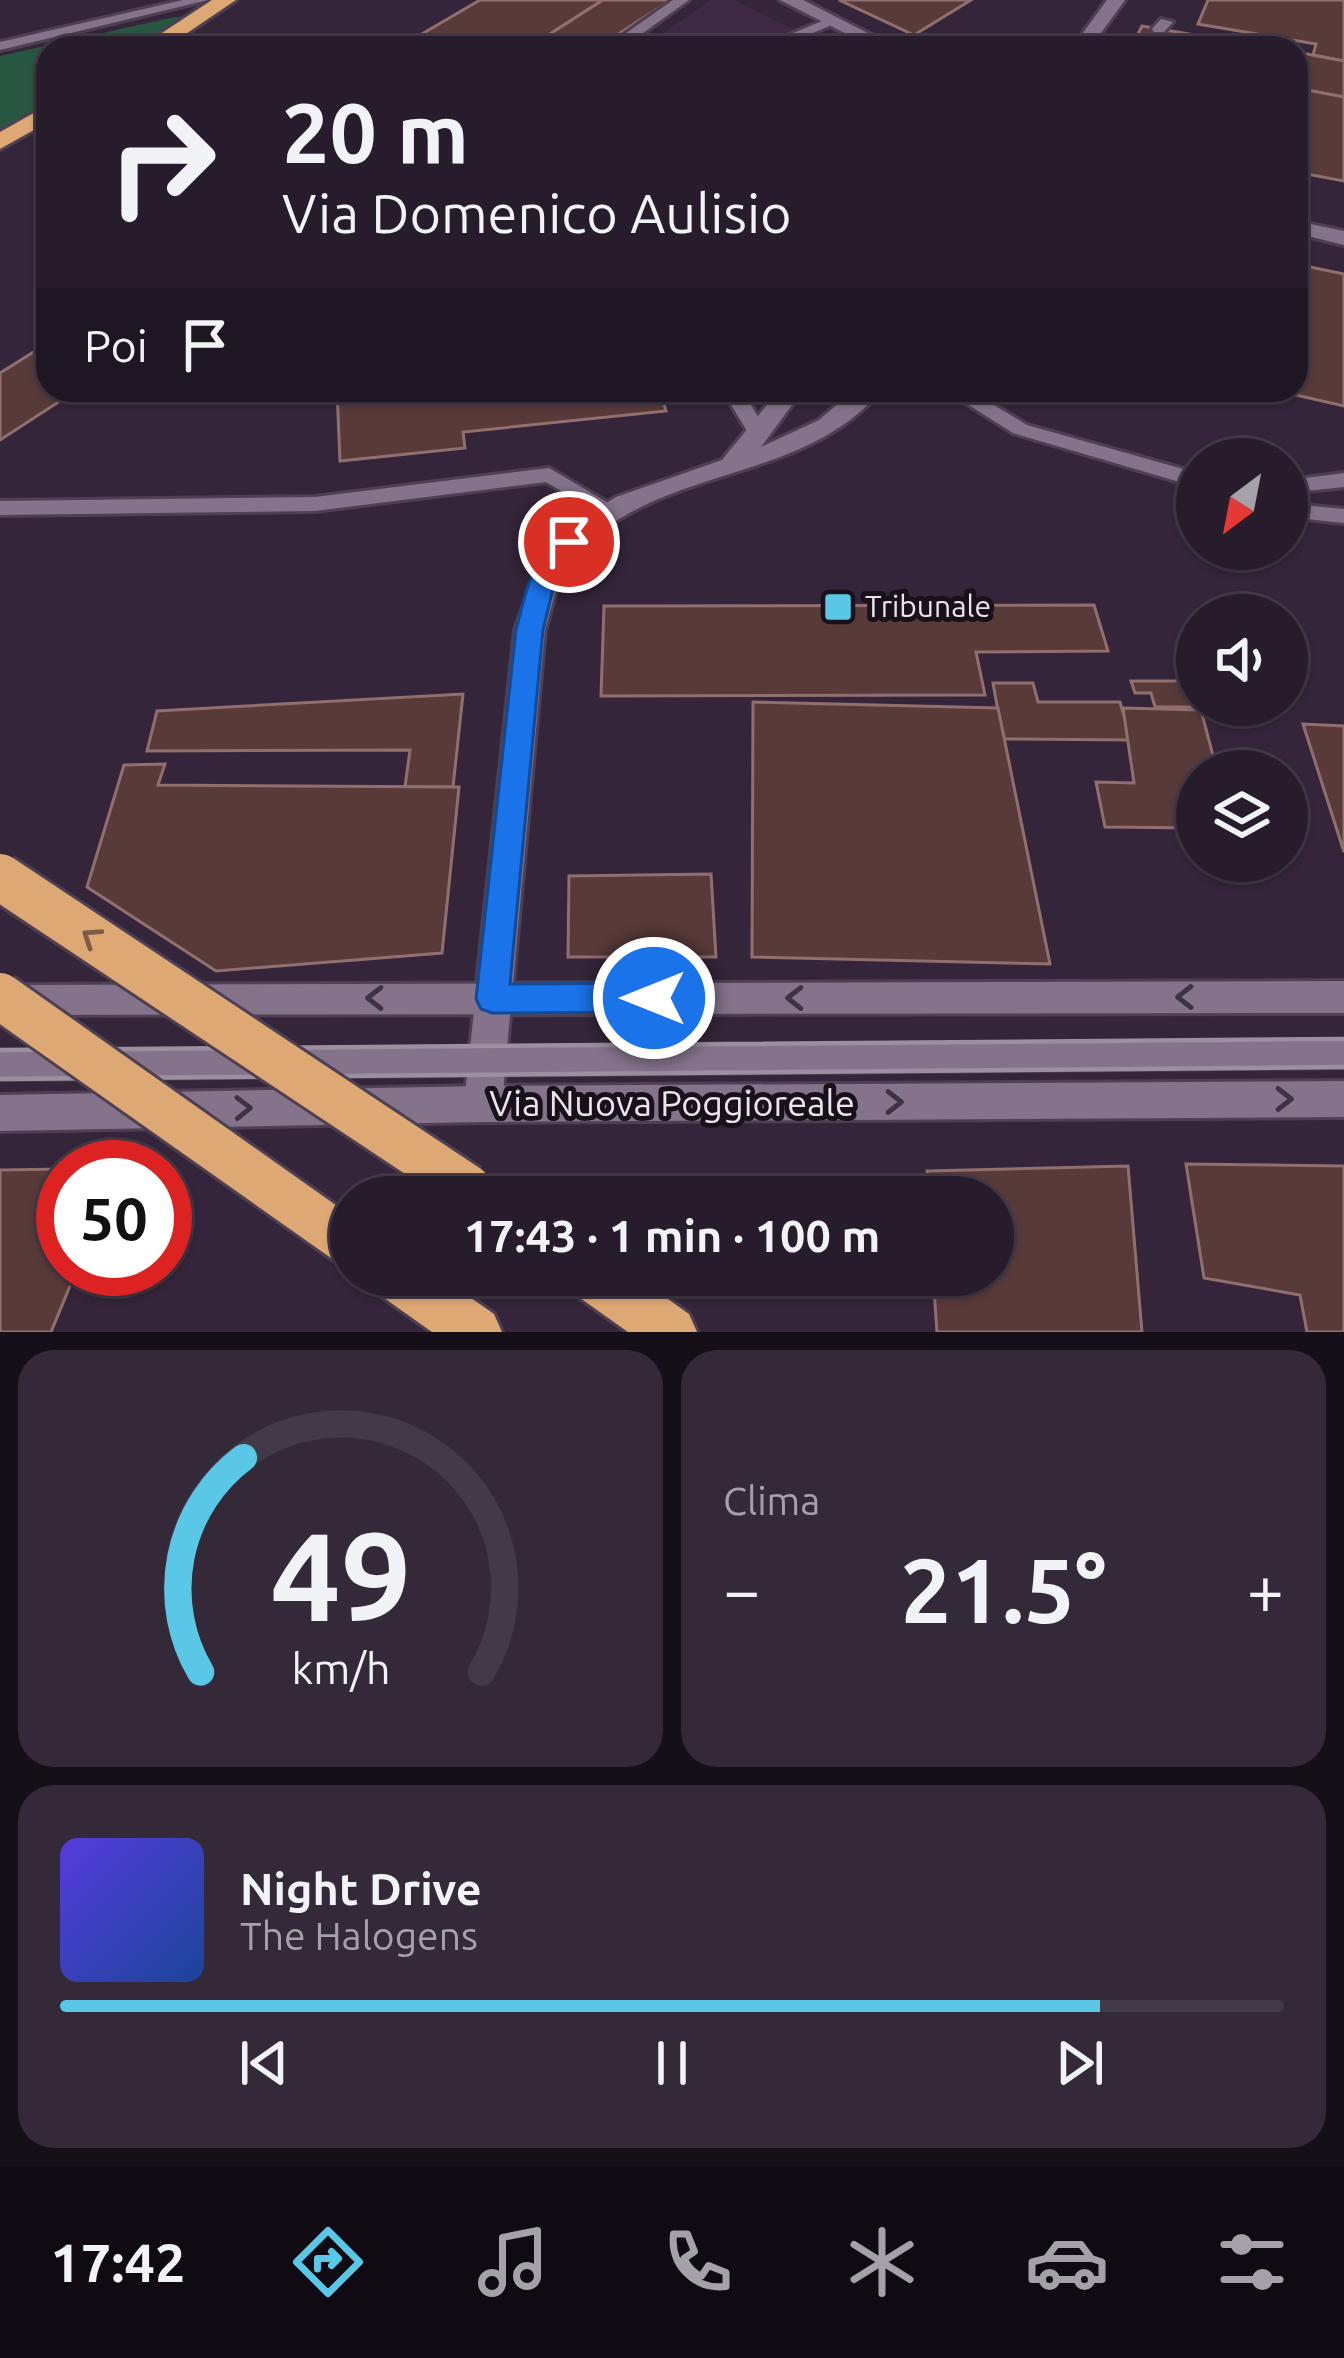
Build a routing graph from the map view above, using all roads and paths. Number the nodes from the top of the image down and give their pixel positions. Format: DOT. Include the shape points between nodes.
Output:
graph roads {
  1 [pos="201,0"];
  2 [pos="226,0"];
  3 [pos="682,0"];
  4 [pos="789,0"];
  5 [pos="1116,0"];
  6 [pos="832,22"];
  7 [pos="44,36"];
  8 [pos="169,36"];
  9 [pos="630,36"];
  10 [pos="795,36"];
  11 [pos="862,36"];
  12 [pos="1090,36"];
  13 [pos="36,38"];
  14 [pos="0,46"];
  15 [pos="36,120"];
  16 [pos="0,142"];
  17 [pos="1308,230"];
  18 [pos="1344,238"];
  19 [pos="739,402"];
  20 [pos="782,402"];
  21 [pos="856,402"];
  22 [pos="976,402"];
  23 [pos="759,435"];
  24 [pos="731,463"];
  25 [pos="1176,474"];
  26 [pos="1344,480"];
  27 [pos="1308,484"];
  28 [pos="0,508"];
  29 [pos="611,511"];
  30 [pos="1308,512"];
  31 [pos="1344,516"];
  32 [pos="0,878"];
  33 [pos="1344,997"];
  34 [pos="0,999"];
  35 [pos="492,999"];
  36 [pos="1344,1054"];
  37 [pos="486,1063"];
  38 [pos="0,1065"];
  39 [pos="1344,1099"];
  40 [pos="483,1104"];
  41 [pos="0,1113"];
  42 [pos="450,1176"];
  43 [pos="330,1229"];
  44 [pos="425,1296"];
  45 [pos="620,1296"];
  46 [pos="476,1332"];
  47 [pos="671,1332"];
  1 -- 7 [label="lane"];
  2 -- 8 [label="highway"];
  3 -- 9 [label="lane"];
  4 -- 6 [label="main road"];
  5 -- 12 [label="main road"];
  6 -- 10 [label="lane"];
  6 -- 11 [label="main road"];
  13 -- 14 [label="lane"];
  15 -- 16 [label="highway"];
  17 -- 18 [label="main road"];
  19 -- 23 [label="lane"];
  20 -- 23 [label="main road"];
  21 -- 24 [label="main road" via="800,444"];
  22 -- 25 [label="lane" via="1033,434"];
  23 -- 24 [label="main road"];
  24 -- 29 [label="main road"];
  26 -- 27 [label="lane"];
  28 -- 29 [label="lane" via="315,504 549,475"];
  29 -- 35 [label="main road" via="569,542 535,600"];
  30 -- 31 [label="lane"];
  42 -- 32 [label="highway, one-way, bridge"];
  33 -- 35 [label="main road, one-way"];
  35 -- 34 [label="main road, one-way"];
  34 -- 43 [label="highway, bridge"];
  35 -- 37 [label="main road"];
  36 -- 37 [label="lane"];
  37 -- 38 [label="lane"];
  37 -- 40 [label="main road"];
  40 -- 39 [label="main road, Via Nuova Poggioreale, one-way"];
  41 -- 40 [label="main road, Via Nuova Poggioreale, one-way"];
  44 -- 46 [label="highway"];
  45 -- 47 [label="highway"];
}
